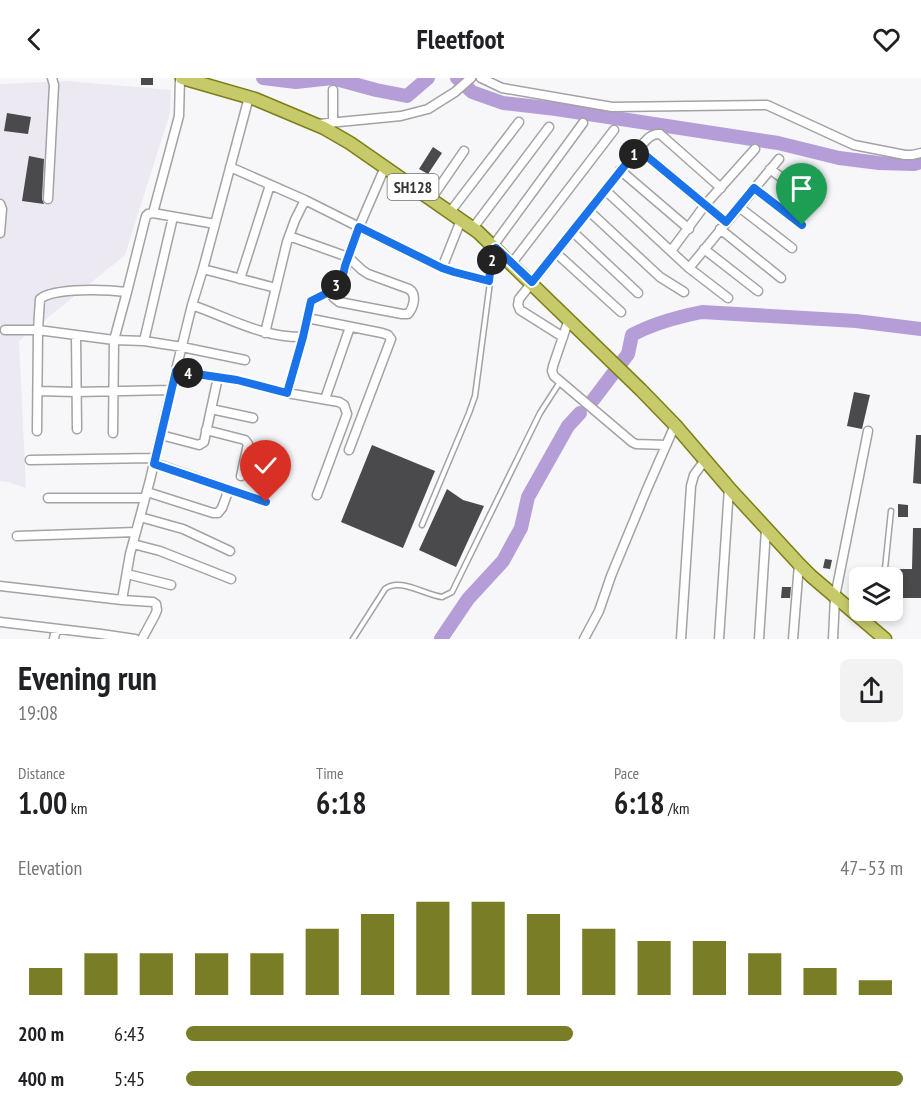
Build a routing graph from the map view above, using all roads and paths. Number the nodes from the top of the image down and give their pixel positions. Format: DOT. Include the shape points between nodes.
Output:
graph roads {
  1 [pos="52,78"];
  2 [pos="182,78"];
  3 [pos="471,78"];
  4 [pos="481,78"];
  5 [pos="333,90"];
  6 [pos="249,97"];
  7 [pos="519,122"];
  8 [pos="333,123"];
  9 [pos="583,123"];
  10 [pos="316,124"];
  11 [pos="549,127"];
  12 [pos="614,130"];
  13 [pos="638,149"];
  14 [pos="755,149"];
  15 [pos="464,151"];
  16 [pos="921,153"];
  17 [pos="779,159"];
  18 [pos="230,167"];
  19 [pos="385,167"];
  20 [pos="770,169"];
  21 [pos="620,171"];
  22 [pos="270,185"];
  23 [pos="721,188"];
  24 [pos="754,188"];
  25 [pos="605,190"];
  26 [pos="807,197"];
  27 [pos="430,198"];
  28 [pos="48,199"];
  29 [pos="305,200"];
  30 [pos="0,204"];
  31 [pos="705,205"];
  32 [pos="739,207"];
  33 [pos="589,210"];
  34 [pos="450,212"];
  35 [pos="153,213"];
  36 [pos="174,216"];
  37 [pos="461,220"];
  38 [pos="215,224"];
  39 [pos="802,225"];
  40 [pos="723,226"];
  41 [pos="359,227"];
  42 [pos="473,228"];
  43 [pos="689,228"];
  44 [pos="572,231"];
  45 [pos="0,233"];
  46 [pos="289,236"];
  47 [pos="494,247"];
  48 [pos="792,248"];
  49 [pos="704,249"];
  50 [pos="671,251"];
  51 [pos="555,252"];
  52 [pos="348,256"];
  53 [pos="512,263"];
  54 [pos="442,268"];
  55 [pos="689,268"];
  56 [pos="203,269"];
  57 [pos="781,278"];
  58 [pos="240,279"];
  59 [pos="489,281"];
  60 [pos="532,282"];
  61 [pos="276,288"];
  62 [pos="758,291"];
  63 [pos="128,292"];
  64 [pos="329,292"];
  65 [pos="684,292"];
  66 [pos="638,293"];
  67 [pos="728,298"];
  68 [pos="192,305"];
  69 [pos="621,312"];
  70 [pos="307,318"];
  71 [pos="569,319"];
  72 [pos="351,327"];
  73 [pos="4,330"];
  74 [pos="38,330"];
  75 [pos="265,333"];
  76 [pos="76,335"];
  77 [pos="303,337"];
  78 [pos="563,338"];
  79 [pos="114,340"];
  80 [pos="144,341"];
  81 [pos="182,346"];
  82 [pos="245,360"];
  83 [pos="176,371"];
  84 [pos="218,377"];
  85 [pos="560,382"];
  86 [pos="171,390"];
  87 [pos="38,391"];
  88 [pos="113,391"];
  89 [pos="76,392"];
  90 [pos="287,393"];
  91 [pos="325,399"];
  92 [pos="211,409"];
  93 [pos="253,418"];
  94 [pos="675,425"];
  95 [pos="77,429"];
  96 [pos="206,430"];
  97 [pos="37,431"];
  98 [pos="868,431"];
  99 [pos="113,433"];
  100 [pos="161,435"];
  101 [pos="666,445"];
  102 [pos="349,450"];
  103 [pos="30,460"];
  104 [pos="705,460"];
  105 [pos="155,461"];
  106 [pos="241,476"];
  107 [pos="729,488"];
  108 [pos="229,489"];
  109 [pos="146,495"];
  110 [pos="317,495"];
  111 [pos="48,498"];
  112 [pos="266,502"];
  113 [pos="891,511"];
  114 [pos="140,517"];
  115 [pos="422,525"];
  116 [pos="766,529"];
  117 [pos="136,532"];
  118 [pos="16,536"];
  119 [pos="133,544"];
  120 [pos="230,550"];
  121 [pos="799,564"];
  122 [pos="885,567"];
  123 [pos="127,574"];
  124 [pos="231,579"];
  125 [pos="171,585"];
  126 [pos="0,586"];
  127 [pos="835,597"];
  128 [pos="122,600"];
  129 [pos="868,621"];
  130 [pos="0,622"];
  131 [pos="867,624"];
  132 [pos="56,629"];
  133 [pos="99,636"];
  134 [pos="54,639"];
  135 [pos="135,639"];
  136 [pos="142,639"];
  137 [pos="353,639"];
  138 [pos="584,639"];
  139 [pos="681,639"];
  140 [pos="720,639"];
  141 [pos="759,639"];
  142 [pos="794,639"];
  143 [pos="833,639"];
  144 [pos="885,639"];
  1 -- 28 [label="street"];
  2 -- 6 [label="main road, SH128"];
  2 -- 35 [label="street" via="179,117"];
  3 -- 8 [label="street" via="428,109 402,116"];
  4 -- 16 [label="street" via="502,88 612,107 768,105 860,147 905,155"];
  5 -- 8 [label="street"];
  6 -- 10 [label="main road, SH128"];
  6 -- 18 [label="street"];
  7 -- 34 [label="street"];
  8 -- 10 [label="street"];
  9 -- 47 [label="street"];
  10 -- 19 [label="main road, SH128"];
  11 -- 42 [label="street"];
  12 -- 53 [label="street"];
  13 -- 21 [label="street"];
  13 -- 23 [label="street" via="654,134 660,134"];
  13 -- 31 [label="street"];
  14 -- 23 [label="street"];
  15 -- 27 [label="street"];
  17 -- 20 [label="street"];
  18 -- 22 [label="street"];
  18 -- 38 [label="street"];
  19 -- 27 [label="main road, SH128"];
  19 -- 41 [label="street"];
  20 -- 24 [label="street"];
  20 -- 26 [label="street"];
  21 -- 25 [label="street"];
  21 -- 43 [label="street"];
  22 -- 29 [label="street"];
  22 -- 58 [label="street"];
  23 -- 31 [label="street"];
  24 -- 32 [label="street"];
  24 -- 39 [label="street"];
  25 -- 33 [label="street"];
  25 -- 50 [label="street"];
  27 -- 34 [label="main road, SH128"];
  29 -- 41 [label="street"];
  29 -- 46 [label="street"];
  30 -- 45 [label="street"];
  31 -- 40 [label="street"];
  31 -- 43 [label="street"];
  32 -- 40 [label="street"];
  32 -- 48 [label="street"];
  33 -- 44 [label="street"];
  33 -- 65 [label="street" via="660,277"];
  34 -- 37 [label="main road, SH128"];
  35 -- 36 [label="street"];
  35 -- 63 [label="street" via="146,216"];
  36 -- 38 [label="street"];
  36 -- 80 [label="street"];
  37 -- 42 [label="main road, SH128"];
  37 -- 54 [label="street"];
  38 -- 56 [label="street"];
  40 -- 49 [label="street"];
  40 -- 57 [label="street"];
  41 -- 52 [label="street"];
  41 -- 54 [label="street"];
  42 -- 47 [label="main road, SH128"];
  43 -- 50 [label="street"];
  44 -- 51 [label="street"];
  44 -- 66 [label="street"];
  46 -- 52 [label="street"];
  46 -- 61 [label="street"];
  47 -- 53 [label="main road, SH128"];
  47 -- 59 [label="lane"];
  49 -- 55 [label="street"];
  49 -- 62 [label="street"];
  50 -- 55 [label="street"];
  51 -- 60 [label="street"];
  51 -- 69 [label="street"];
  52 -- 64 [label="street" via="342,280"];
  52 -- 64 [label="street" via="368,274 413,291 411,310 402,314 339,302"];
  53 -- 60 [label="main road, SH128"];
  54 -- 59 [label="street"];
  55 -- 67 [label="street"];
  56 -- 58 [label="street"];
  56 -- 68 [label="street"];
  58 -- 61 [label="street"];
  59 -- 115 [label="lane" via="475,396"];
  60 -- 71 [label="main road, SH128"];
  60 -- 78 [label="street" via="519,299 520,310"];
  61 -- 75 [label="street"];
  63 -- 74 [label="street" via="47,294 40,299"];
  63 -- 79 [label="street"];
  64 -- 70 [label="street" via="311,301"];
  68 -- 75 [label="street"];
  68 -- 81 [label="street"];
  70 -- 72 [label="street"];
  70 -- 77 [label="street"];
  71 -- 78 [label="street"];
  71 -- 94 [label="main road, SH128"];
  72 -- 91 [label="street"];
  72 -- 102 [label="street" via="388,334 391,339"];
  73 -- 74 [label="street"];
  74 -- 76 [label="street"];
  74 -- 87 [label="street"];
  75 -- 77 [label="street"];
  76 -- 79 [label="street"];
  76 -- 89 [label="street"];
  77 -- 90 [label="street"];
  78 -- 85 [label="street" via="552,371"];
  79 -- 80 [label="street"];
  79 -- 88 [label="street"];
  80 -- 81 [label="street"];
  81 -- 82 [label="street"];
  81 -- 83 [label="street"];
  83 -- 84 [label="street"];
  83 -- 86 [label="street"];
  84 -- 90 [label="street"];
  84 -- 92 [label="street"];
  85 -- 101 [label="street" via="632,442"];
  85 -- 137 [label="lane" via="540,413 452,592 442,597 400,584 389,585"];
  86 -- 88 [label="street"];
  86 -- 100 [label="street"];
  87 -- 89 [label="street"];
  87 -- 97 [label="street"];
  88 -- 89 [label="street"];
  88 -- 99 [label="street"];
  89 -- 95 [label="street"];
  90 -- 91 [label="street"];
  91 -- 110 [label="street" via="344,405 347,414"];
  92 -- 93 [label="street"];
  92 -- 96 [label="street"];
  94 -- 101 [label="street"];
  94 -- 104 [label="main road, SH128"];
  96 -- 100 [label="street" via="200,445"];
  96 -- 106 [label="street" via="245,440 248,444"];
  98 -- 127 [label="street"];
  100 -- 105 [label="street"];
  101 -- 138 [label="street"];
  103 -- 105 [label="street"];
  104 -- 107 [label="main road, SH128"];
  104 -- 139 [label="street" via="694,475 692,486"];
  105 -- 108 [label="street"];
  105 -- 109 [label="street"];
  107 -- 116 [label="main road, SH128"];
  107 -- 140 [label="street"];
  108 -- 109 [label="street" via="218,513"];
  108 -- 112 [label="street"];
  109 -- 111 [label="street"];
  109 -- 114 [label="street"];
  113 -- 122 [label="lane"];
  114 -- 117 [label="street"];
  114 -- 120 [label="street" via="183,529"];
  116 -- 121 [label="main road, SH128"];
  116 -- 141 [label="street"];
  117 -- 118 [label="street"];
  117 -- 119 [label="street"];
  119 -- 123 [label="street"];
  119 -- 124 [label="street"];
  121 -- 127 [label="main road, SH128"];
  121 -- 142 [label="street"];
  123 -- 125 [label="street"];
  123 -- 128 [label="street"];
  126 -- 128 [label="street"];
  127 -- 131 [label="main road, SH128"];
  127 -- 143 [label="street"];
  128 -- 136 [label="street" via="156,604 155,615"];
  129 -- 131 [label="lane"];
  130 -- 132 [label="street"];
  131 -- 144 [label="main road, SH128"];
  132 -- 133 [label="street"];
  132 -- 134 [label="street"];
  133 -- 135 [label="street"];
}
